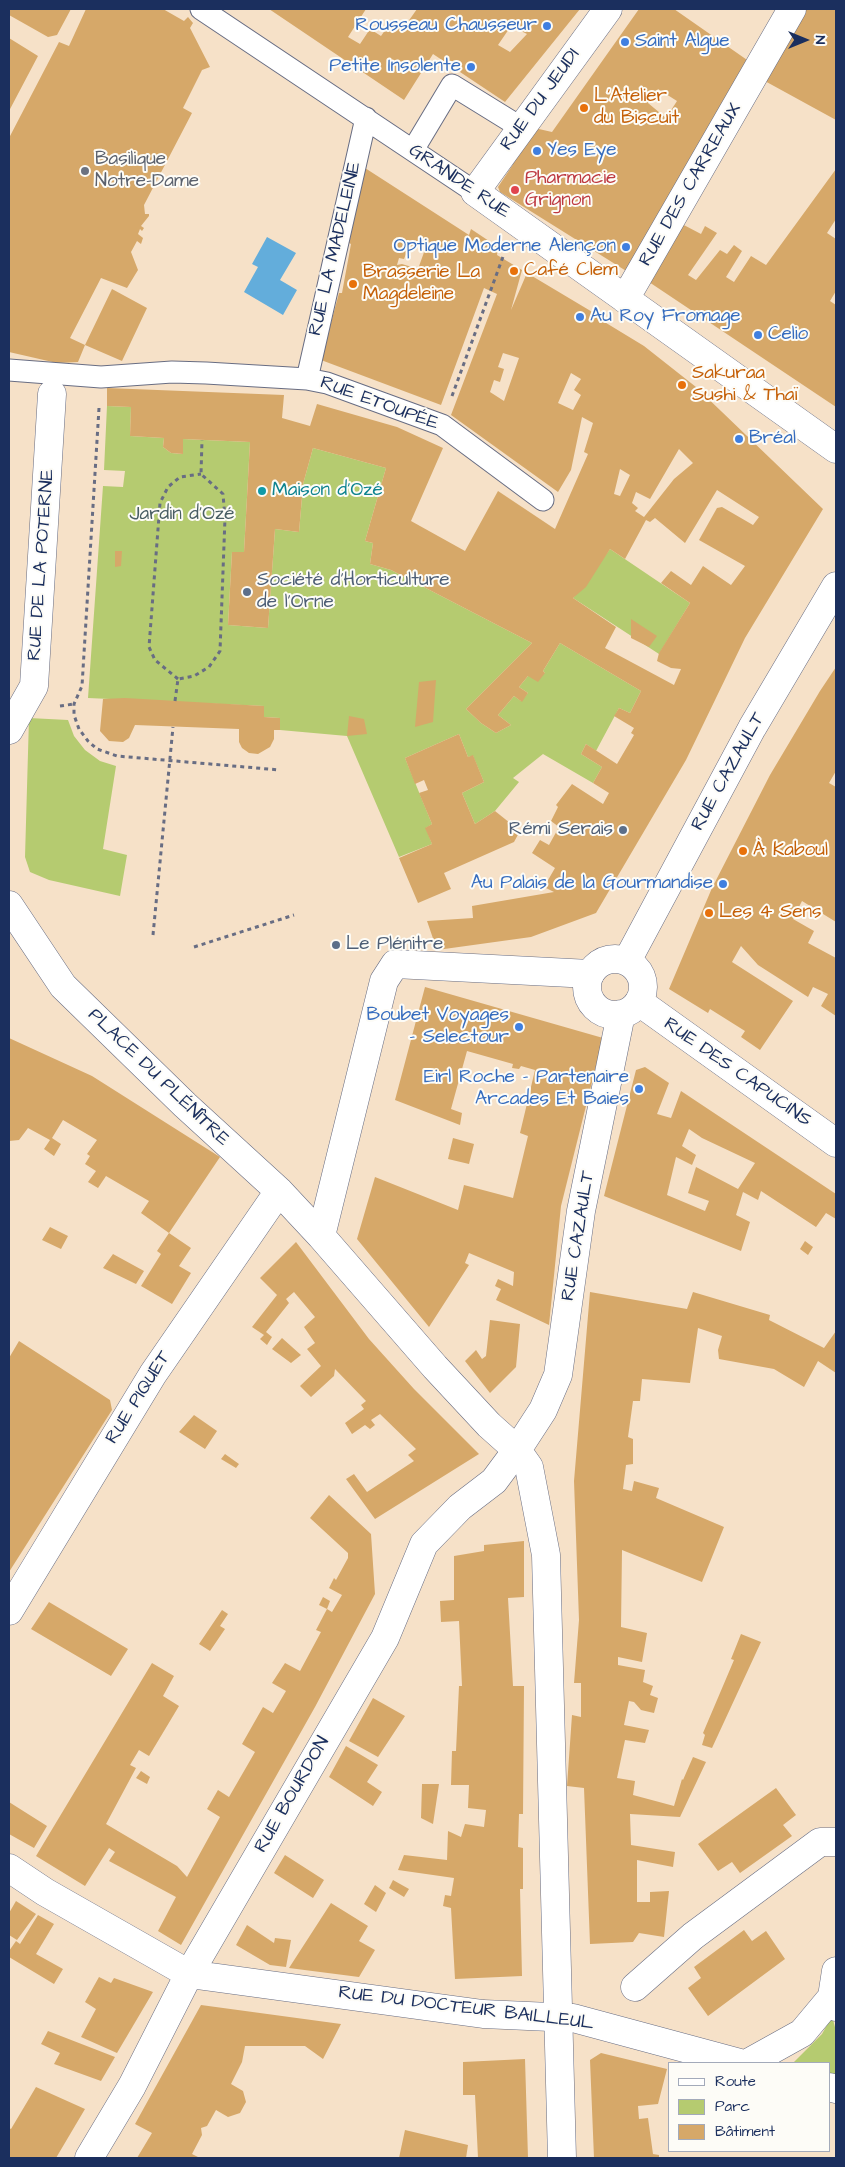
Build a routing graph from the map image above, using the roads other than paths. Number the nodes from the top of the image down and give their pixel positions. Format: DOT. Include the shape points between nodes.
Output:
graph roads {
  1 [pos="200,9"];
  2 [pos="608,9"];
  3 [pos="792,9"];
  4 [pos="227,16"];
  5 [pos="366,118"];
  6 [pos="520,127"];
  7 [pos="413,150"];
  8 [pos="475,192"];
  9 [pos="625,299"];
  10 [pos="9,370"];
  11 [pos="307,379"];
  12 [pos="53,384"];
  13 [pos="836,449"];
  14 [pos="542,500"];
  15 [pos="836,586"];
  16 [pos="9,730"];
  17 [pos="9,908"];
  18 [pos="627,961"];
  19 [pos="590,974"];
  20 [pos="630,1008"];
  21 [pos="836,1143"];
  22 [pos="279,1191"];
  23 [pos="321,1236"];
  24 [pos="517,1450"];
  25 [pos="9,1611"];
  26 [pos="836,1842"];
  27 [pos="9,1868"];
  28 [pos="189,1974"];
  29 [pos="635,1987"];
  30 [pos="835,1992"];
  31 [pos="557,2016"];
  32 [pos="736,2062"];
  33 [pos="750,2062"];
  34 [pos="89,2158"];
  35 [pos="562,2158"];
  1 -- 4 [label="street, GRANDE RUE"];
  2 -- 6 [label="street, RUE DU JEUDI"];
  3 -- 9 [label="street, RUE DES CARREAUX"];
  4 -- 5 [label="street, GRANDE RUE"];
  5 -- 7 [label="street, GRANDE RUE"];
  5 -- 11 [label="street, RUE LA MADELEINE"];
  6 -- 7 [label="street" via="452,85"];
  6 -- 8 [label="street, RUE DU JEUDI"];
  7 -- 8 [label="street, GRANDE RUE"];
  8 -- 9 [label="street, GRANDE RUE"];
  9 -- 13 [label="street, GRANDE RUE"];
  10 -- 12 [label="street"];
  11 -- 12 [label="street, RUE ETOUPÉE" via="172,372"];
  11 -- 14 [label="street, RUE ETOUPÉE" via="328,383 442,425"];
  12 -- 16 [label="street, RUE DE LA POTERNE" via="34,686"];
  15 -- 18 [label="street, RUE CAZAULT" via="752,728"];
  17 -- 22 [label="street, PLACE DU PLÉNÎTRE" via="63,986"];
  18 -- 19 [label="street" via="603,962"];
  18 -- 20 [label="street" via="641,975 642,994"];
  19 -- 20 [label="street" via="587,992 595,1007 612,1015"];
  19 -- 23 [label="street" via="396,964 384,981"];
  20 -- 21 [label="street, RUE DES CAPUCINS"];
  20 -- 24 [label="street, RUE CAZAULT" via="581,1211 558,1375 542,1410"];
  22 -- 23 [label="street, PLACE DU PLÉNÎTRE"];
  22 -- 25 [label="street, RUE PIQUET" via="153,1374"];
  23 -- 24 [label="street, PLACE DU PLÉNÎTRE" via="435,1367"];
  24 -- 28 [label="street, RUE BOURDON" via="494,1481 460,1507 424,1544 385,1638"];
  24 -- 31 [label="street, PLACE DU PLÉNÎTRE" via="529,1467 546,1555"];
  26 -- 29 [label="street" via="820,1842 693,1936"];
  27 -- 28 [label="street"];
  28 -- 31 [label="street, RUE DU DOCTEUR BAILLEUL" via="483,2014"];
  28 -- 34 [label="street, RUE BOURDON" via="132,2086"];
  30 -- 33 [label="street" via="802,2034"];
  31 -- 32 [label="street, RUE DU DOCTEUR BAILLEUL" via="596,2023"];
  31 -- 35 [label="street"];
}
